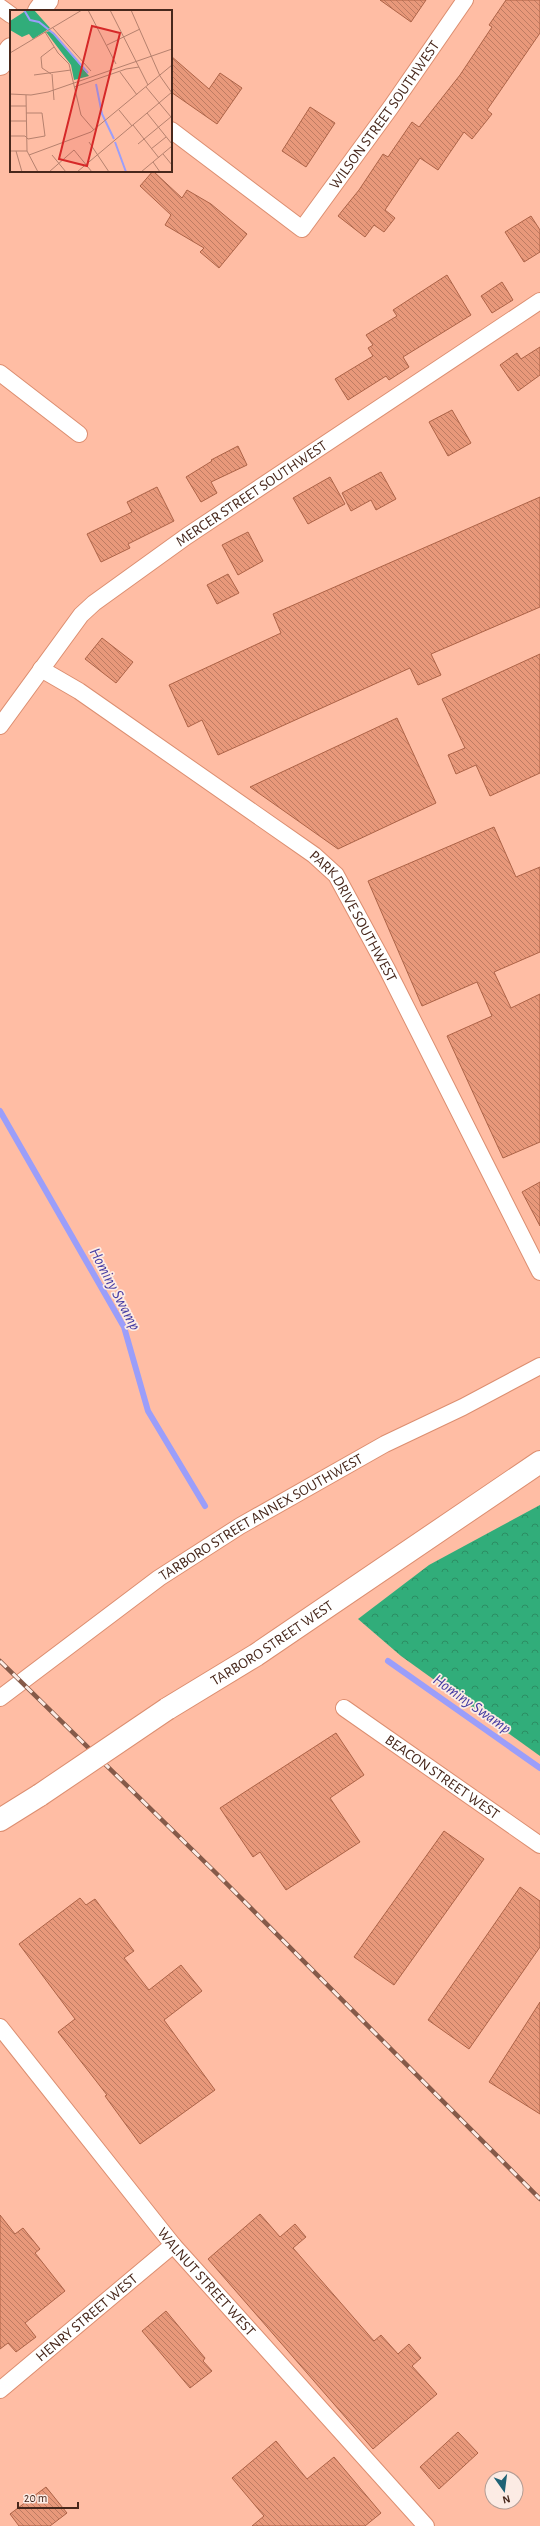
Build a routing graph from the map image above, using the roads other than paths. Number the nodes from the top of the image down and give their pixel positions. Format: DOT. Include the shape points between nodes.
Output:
graph roads {
  1 [pos="47,0"];
  2 [pos="465,0"];
  3 [pos="0,6"];
  4 [pos="40,10"];
  5 [pos="10,13"];
  6 [pos="10,50"];
  7 [pos="0,64"];
  8 [pos="172,131"];
  9 [pos="540,301"];
  10 [pos="0,373"];
  11 [pos="79,434"];
  12 [pos="42,669"];
  13 [pos="0,726"];
  14 [pos="540,1272"];
  15 [pos="540,1366"];
  16 [pos="540,1462"];
  17 [pos="0,1698"];
  18 [pos="344,1708"];
  19 [pos="0,1820"];
  20 [pos="540,1845"];
  21 [pos="0,2027"];
  22 [pos="173,2245"];
  23 [pos="0,2390"];
  24 [pos="426,2526"];
  1 -- 4 [label="main road"];
  2 -- 8 [label="street, WILSON STREET SOUTHWEST" via="302,229"];
  3 -- 5 [label="street"];
  6 -- 7 [label="main road"];
  9 -- 12 [label="street, MERCER STREET SOUTHWEST" via="186,536 94,602 81,615"];
  10 -- 11 [label="street"];
  12 -- 13 [label="street, MERCER STREET SOUTHWEST"];
  12 -- 14 [label="street, PARK DRIVE SOUTHWEST" via="308,851 336,875 387,969"];
  15 -- 17 [label="street, TARBORO STREET ANNEX SOUTHWEST" via="463,1407 385,1444 240,1526 159,1578"];
  16 -- 19 [label="main road, TARBORO STREET WEST, bridge" via="256,1655 167,1709"];
  18 -- 20 [label="street, BEACON STREET WEST"];
  21 -- 22 [label="street, WALNUT STREET WEST"];
  22 -- 23 [label="street, HENRY STREET WEST"];
  22 -- 24 [label="street, WALNUT STREET WEST"];
}
